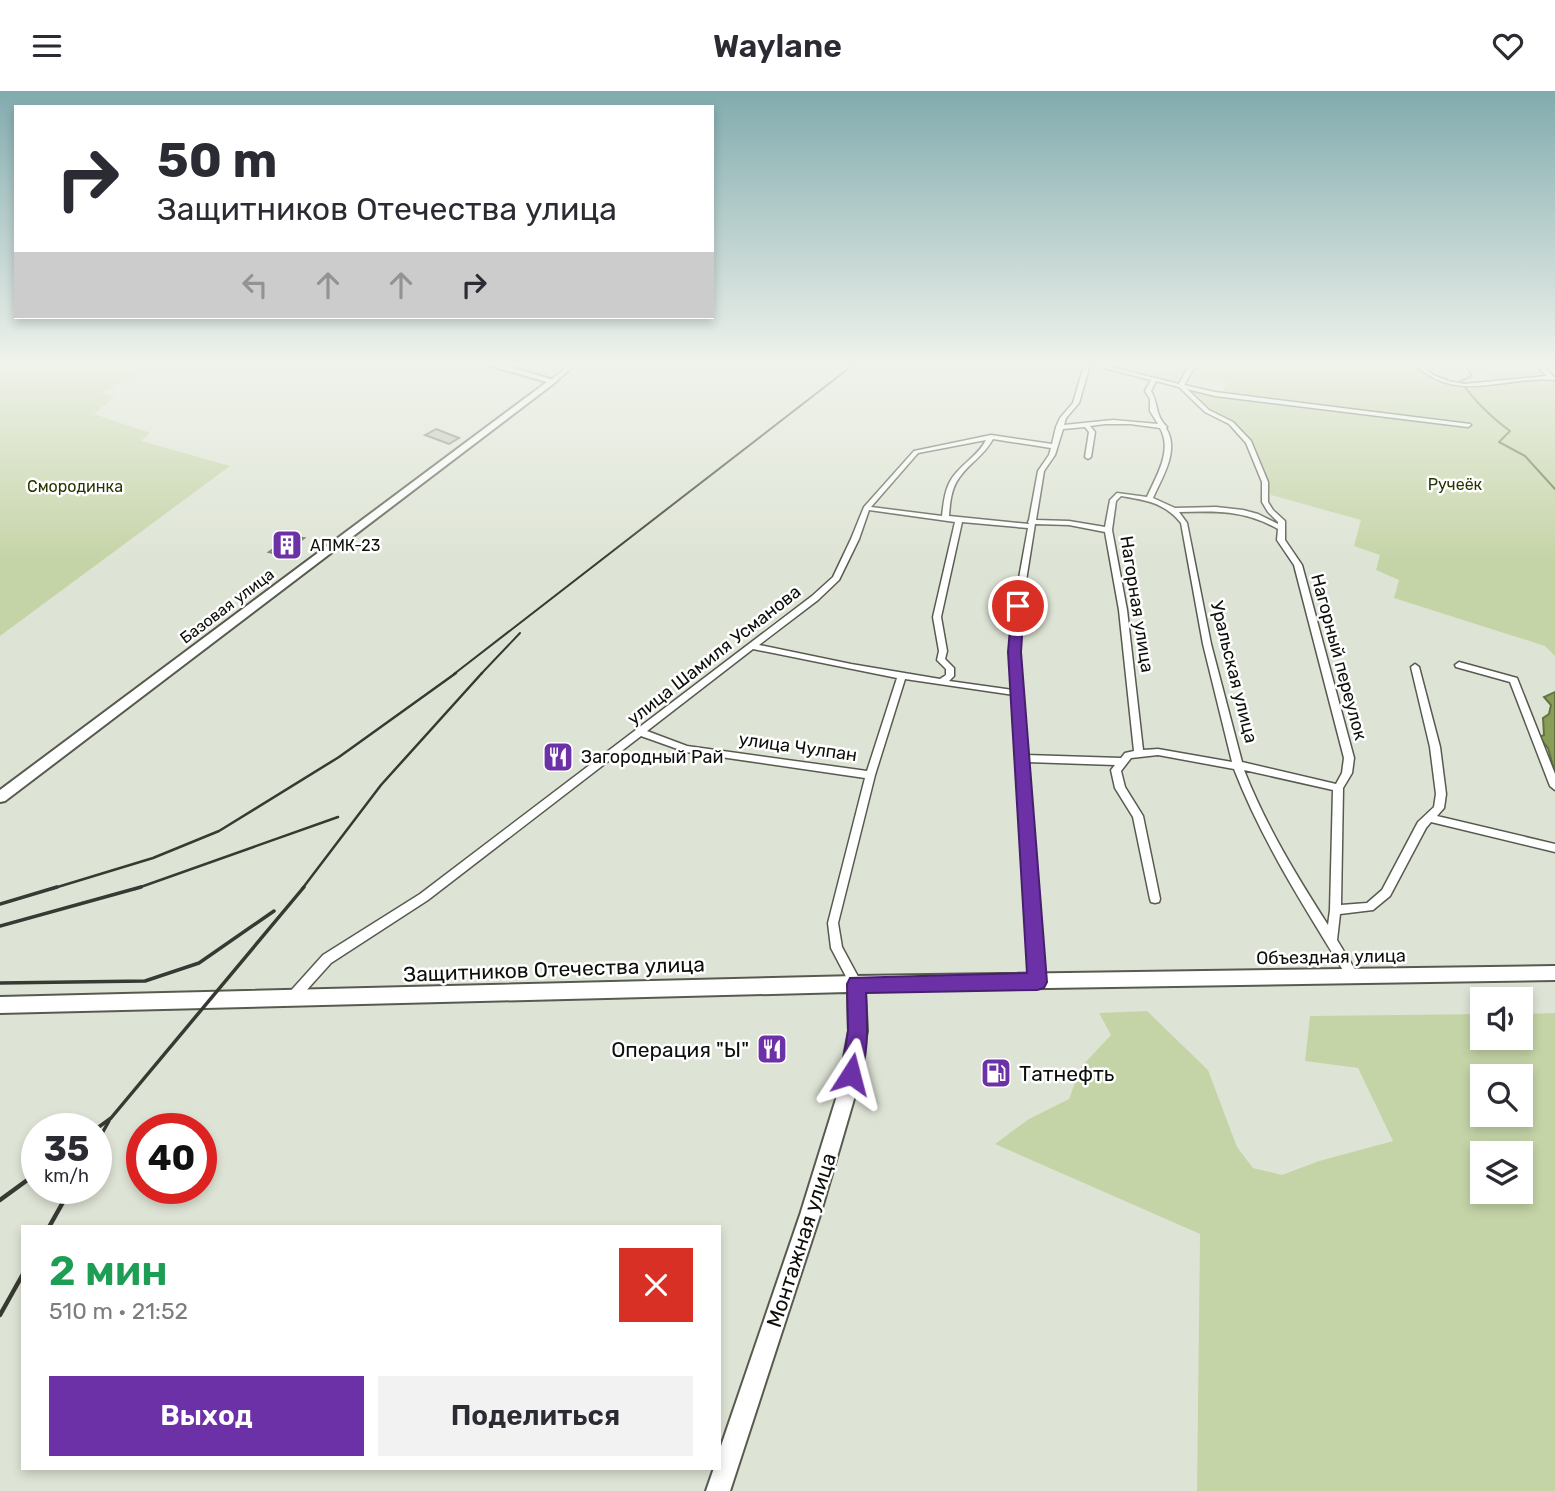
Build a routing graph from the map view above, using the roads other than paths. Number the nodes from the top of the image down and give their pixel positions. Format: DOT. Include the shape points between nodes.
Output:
graph roads {
  1 [pos="487,430"];
  2 [pos="1058,430"];
  3 [pos="1090,430"];
  4 [pos="1165,430"];
  5 [pos="1238,430"];
  6 [pos="991,437"];
  7 [pos="1052,446"];
  8 [pos="1088,457"];
  9 [pos="1149,499"];
  10 [pos="866,508"];
  11 [pos="1174,510"];
  12 [pos="945,518"];
  13 [pos="959,520"];
  14 [pos="1031,524"];
  15 [pos="1281,528"];
  16 [pos="1108,530"];
  17 [pos="751,646"];
  18 [pos="1459,665"];
  19 [pos="1415,667"];
  20 [pos="901,678"];
  21 [pos="943,681"];
  22 [pos="1017,693"];
  23 [pos="640,732"];
  24 [pos="1139,753"];
  25 [pos="1022,758"];
  26 [pos="1124,762"];
  27 [pos="1238,766"];
  28 [pos="870,775"];
  29 [pos="1555,786"];
  30 [pos="1338,788"];
  31 [pos="0,797"];
  32 [pos="1431,818"];
  33 [pos="1555,848"];
  34 [pos="1154,899"];
  35 [pos="1335,910"];
  36 [pos="1331,940"];
  37 [pos="1555,973"];
  38 [pos="1353,976"];
  39 [pos="1108,980"];
  40 [pos="1037,982"];
  41 [pos="856,984"];
  42 [pos="290,999"];
  43 [pos="0,1005"];
  44 [pos="718,1491"];
  1 -- 31 [label="main road, Базовая улица"];
  2 -- 7 [label="street"];
  3 -- 8 [label="street"];
  4 -- 9 [label="street" via="1168,456"];
  5 -- 15 [label="street, Нагорный переулок" via="1249,442 1265,482 1265,502 1282,521"];
  6 -- 7 [label="street"];
  6 -- 10 [label="street, улица Шамиля Усманова" via="916,452"];
  6 -- 12 [label="street" via="978,459 960,472 949,489"];
  7 -- 14 [label="street" via="1052,456 1041,471"];
  9 -- 11 [label="street"];
  9 -- 16 [label="street, Нагорная улица" via="1119,494"];
  10 -- 12 [label="street"];
  10 -- 17 [label="street, улица Шамиля Усманова" via="836,578"];
  11 -- 15 [label="street" via="1248,512"];
  11 -- 27 [label="street, Уральская улица" via="1184,523 1207,644"];
  12 -- 13 [label="street"];
  13 -- 14 [label="street"];
  13 -- 21 [label="street" via="937,617 941,660 950,668 950,676"];
  14 -- 16 [label="street" via="1069,523"];
  14 -- 22 [label="street" via="1018,606"];
  15 -- 30 [label="street, Нагорный переулок" via="1282,540 1298,565 1349,758"];
  16 -- 24 [label="street, Нагорная улица" via="1123,610"];
  17 -- 20 [label="street"];
  17 -- 23 [label="street, улица Шамиля Усманова"];
  18 -- 29 [label="street" via="1514,680"];
  19 -- 32 [label="street" via="1436,747 1441,795"];
  20 -- 21 [label="street"];
  20 -- 28 [label="street, улица Чулпан"];
  21 -- 22 [label="street"];
  22 -- 25 [label="street"];
  23 -- 28 [label="street, улица Чулпан" via="686,749"];
  23 -- 42 [label="street, улица Шамиля Усманова" via="424,897 327,959"];
  24 -- 26 [label="street" via="1128,755"];
  24 -- 27 [label="street"];
  25 -- 26 [label="street"];
  25 -- 40 [label="street"];
  26 -- 34 [label="street" via="1116,770 1120,788 1138,816"];
  27 -- 30 [label="street"];
  27 -- 36 [label="street, Уральская улица" via="1279,856"];
  28 -- 41 [label="street, улица Чулпан" via="833,923 837,948"];
  30 -- 35 [label="street, Нагорный переулок"];
  32 -- 33 [label="street"];
  32 -- 35 [label="street" via="1422,825 1386,893 1369,907"];
  35 -- 36 [label="street, Нагорный переулок"];
  36 -- 38 [label="street, Уральская улица"];
  37 -- 38 [label="main road, Объездная улица"];
  38 -- 39 [label="main road, Объездная улица"];
  39 -- 40 [label="main road, Защитников Отечества улица"];
  40 -- 41 [label="main road, Защитников Отечества улица"];
  41 -- 42 [label="main road, Защитников Отечества улица"];
  41 -- 44 [label="main road, Монтажная улица" via="858,1031 845,1099"];
  42 -- 43 [label="main road, Защитников Отечества улица"];
}
